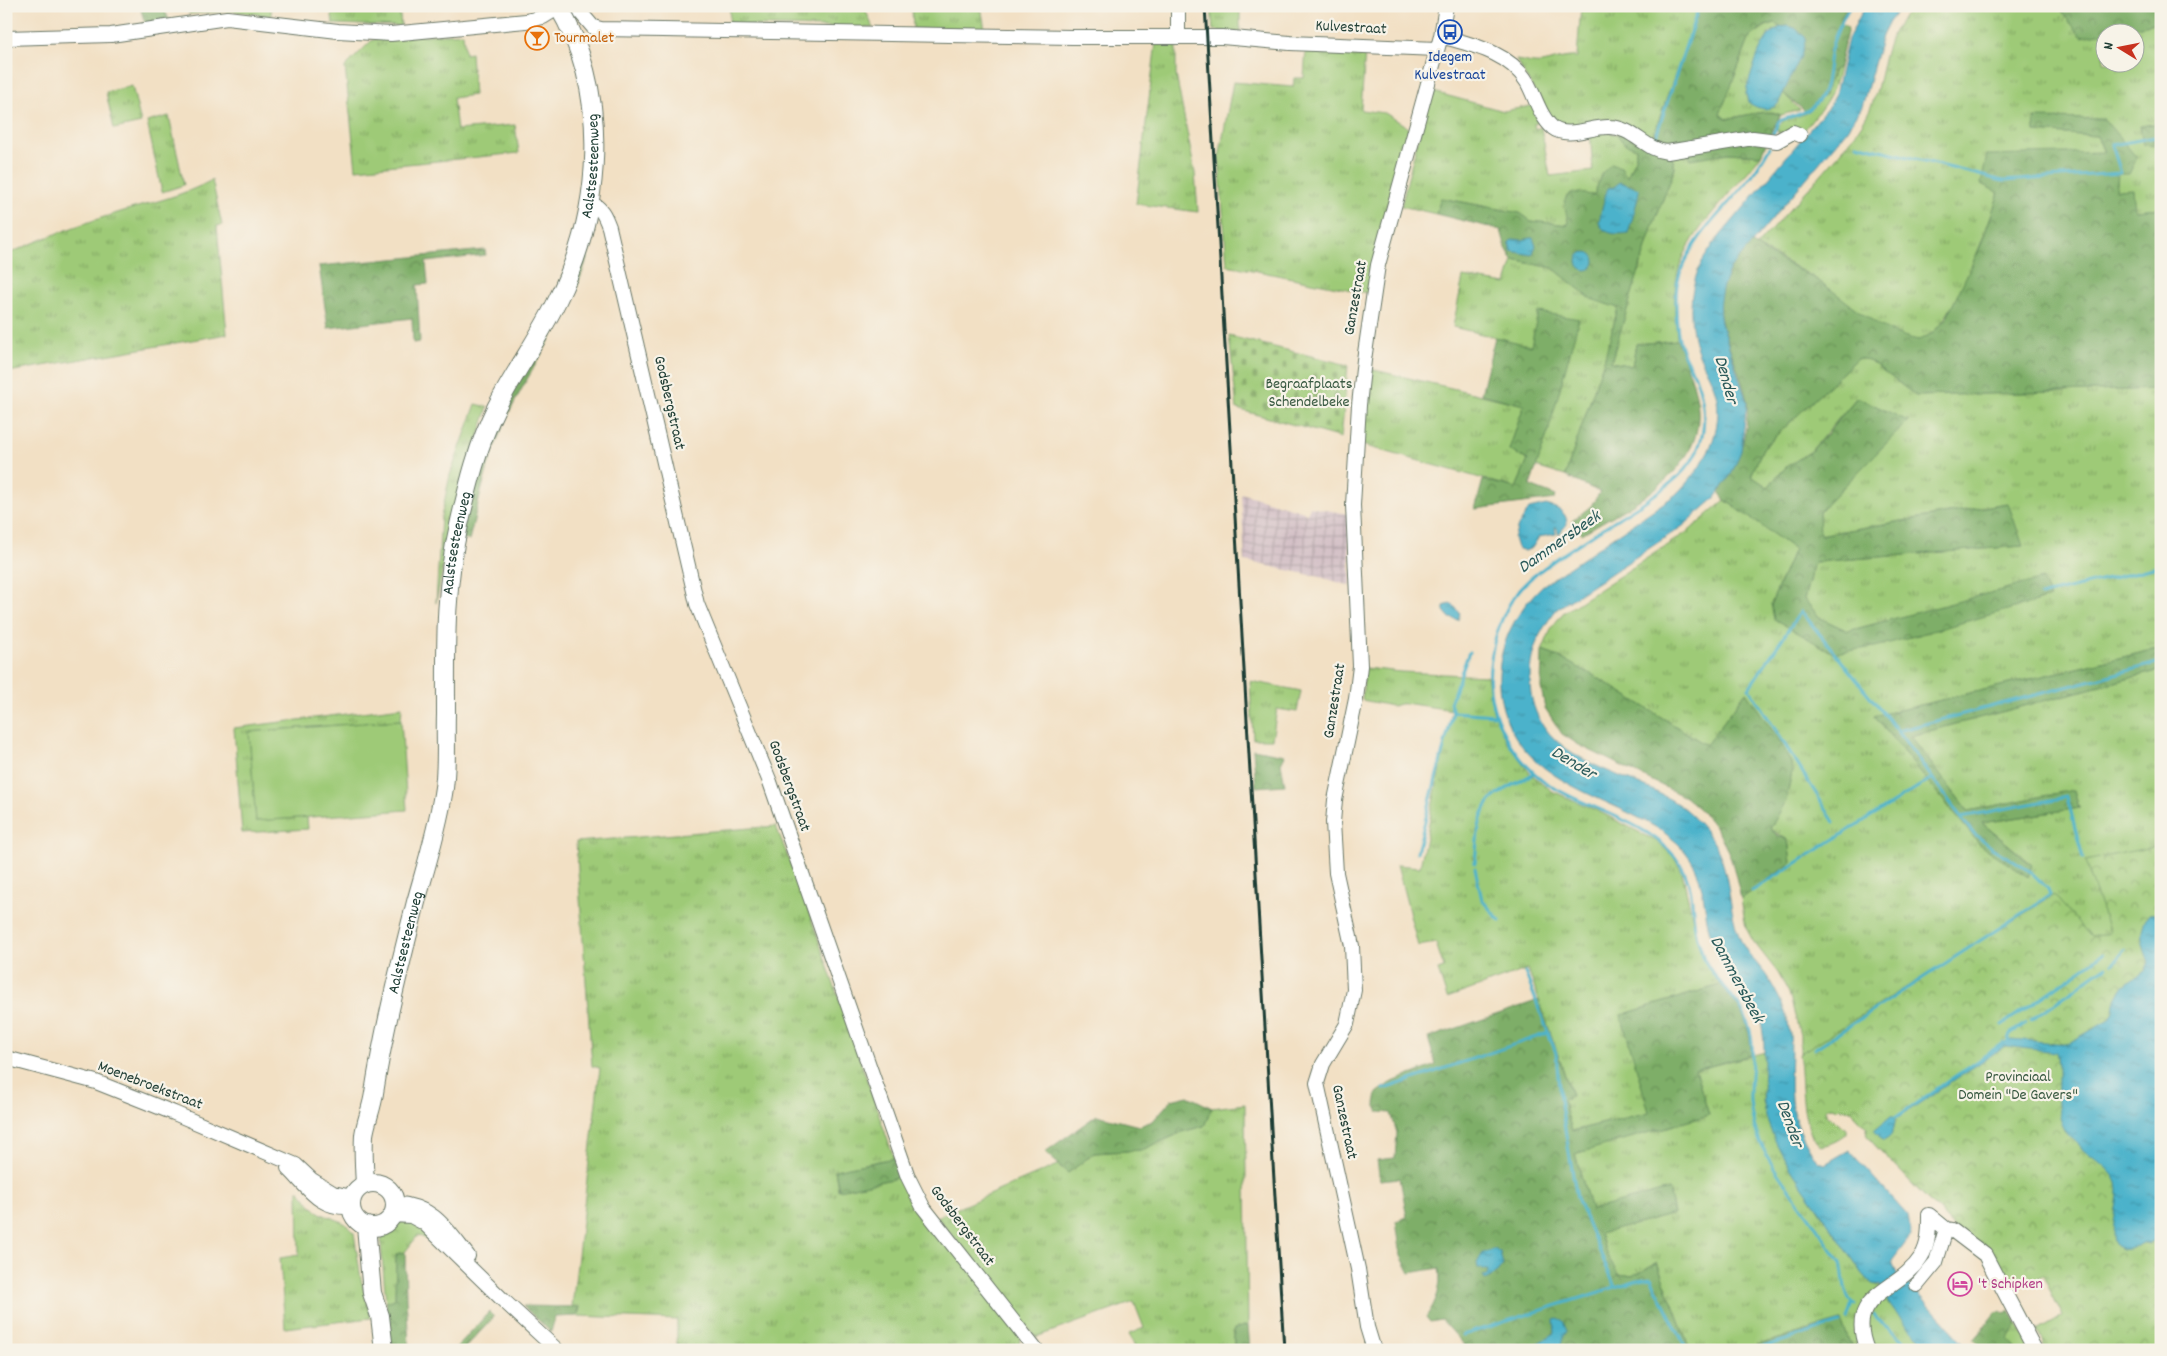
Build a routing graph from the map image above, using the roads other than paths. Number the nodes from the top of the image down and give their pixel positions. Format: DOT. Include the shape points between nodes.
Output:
graph roads {
  1 [pos="1178,6"];
  2 [pos="1446,6"];
  3 [pos="570,11"];
  4 [pos="1442,36"];
  5 [pos="1178,37"];
  6 [pos="6,38"];
  7 [pos="1437,50"];
  8 [pos="1800,135"];
  9 [pos="587,210"];
  10 [pos="6,1058"];
  11 [pos="372,1184"];
  12 [pos="352,1202"];
  13 [pos="384,1218"];
  14 [pos="1946,1229"];
  15 [pos="1917,1286"];
  16 [pos="384,1350"];
  17 [pos="557,1350"];
  18 [pos="1036,1350"];
  19 [pos="1374,1350"];
  20 [pos="1867,1350"];
  21 [pos="2035,1350"];
  1 -- 5 [label="street"];
  2 -- 4 [label="street, Ganzestraat"];
  3 -- 5 [label="street, Kulvestraat" via="592,27 601,29"];
  3 -- 6 [label="street" via="526,21 392,34 227,18 111,35"];
  3 -- 9 [label="main road, Aalstsesteenweg" via="588,77 593,113 593,166"];
  4 -- 7 [label="street, Ganzestraat"];
  4 -- 8 [label="street" via="1491,51 1512,64 1526,80 1546,120 1556,130 1620,128 1655,150 1668,152 1754,138 1777,141 1793,132"];
  5 -- 7 [label="street, Kulvestraat"];
  7 -- 19 [label="street, Ganzestraat" via="1378,265 1362,378 1353,505 1360,666 1333,822 1336,873 1352,946 1354,990 1347,1024 1323,1064 1318,1083"];
  9 -- 11 [label="main road, Aalstsesteenweg" via="575,257 558,300 495,409 476,459 458,526 447,607 444,791 390,1002 364,1134"];
  9 -- 18 [label="street, Godsbergstraat" via="609,227 697,604 770,782 908,1177 923,1207"];
  10 -- 12 [label="street, Moenebroekstraat" via="96,1082 174,1112 296,1165 312,1180"];
  11 -- 12 [label="main road" via="360,1187"];
  11 -- 13 [label="main road" via="389,1191"];
  12 -- 13 [label="main road" via="353,1215 358,1222"];
  13 -- 16 [label="main road" via="372,1293 380,1316"];
  13 -- 17 [label="street" via="411,1216 424,1223"];
  14 -- 15 [label="street" via="1936,1262"];
  14 -- 20 [label="street" via="1929,1215 1926,1248 1922,1256 1863,1312 1861,1335"];
  14 -- 21 [label="street" via="1985,1255"];
}
